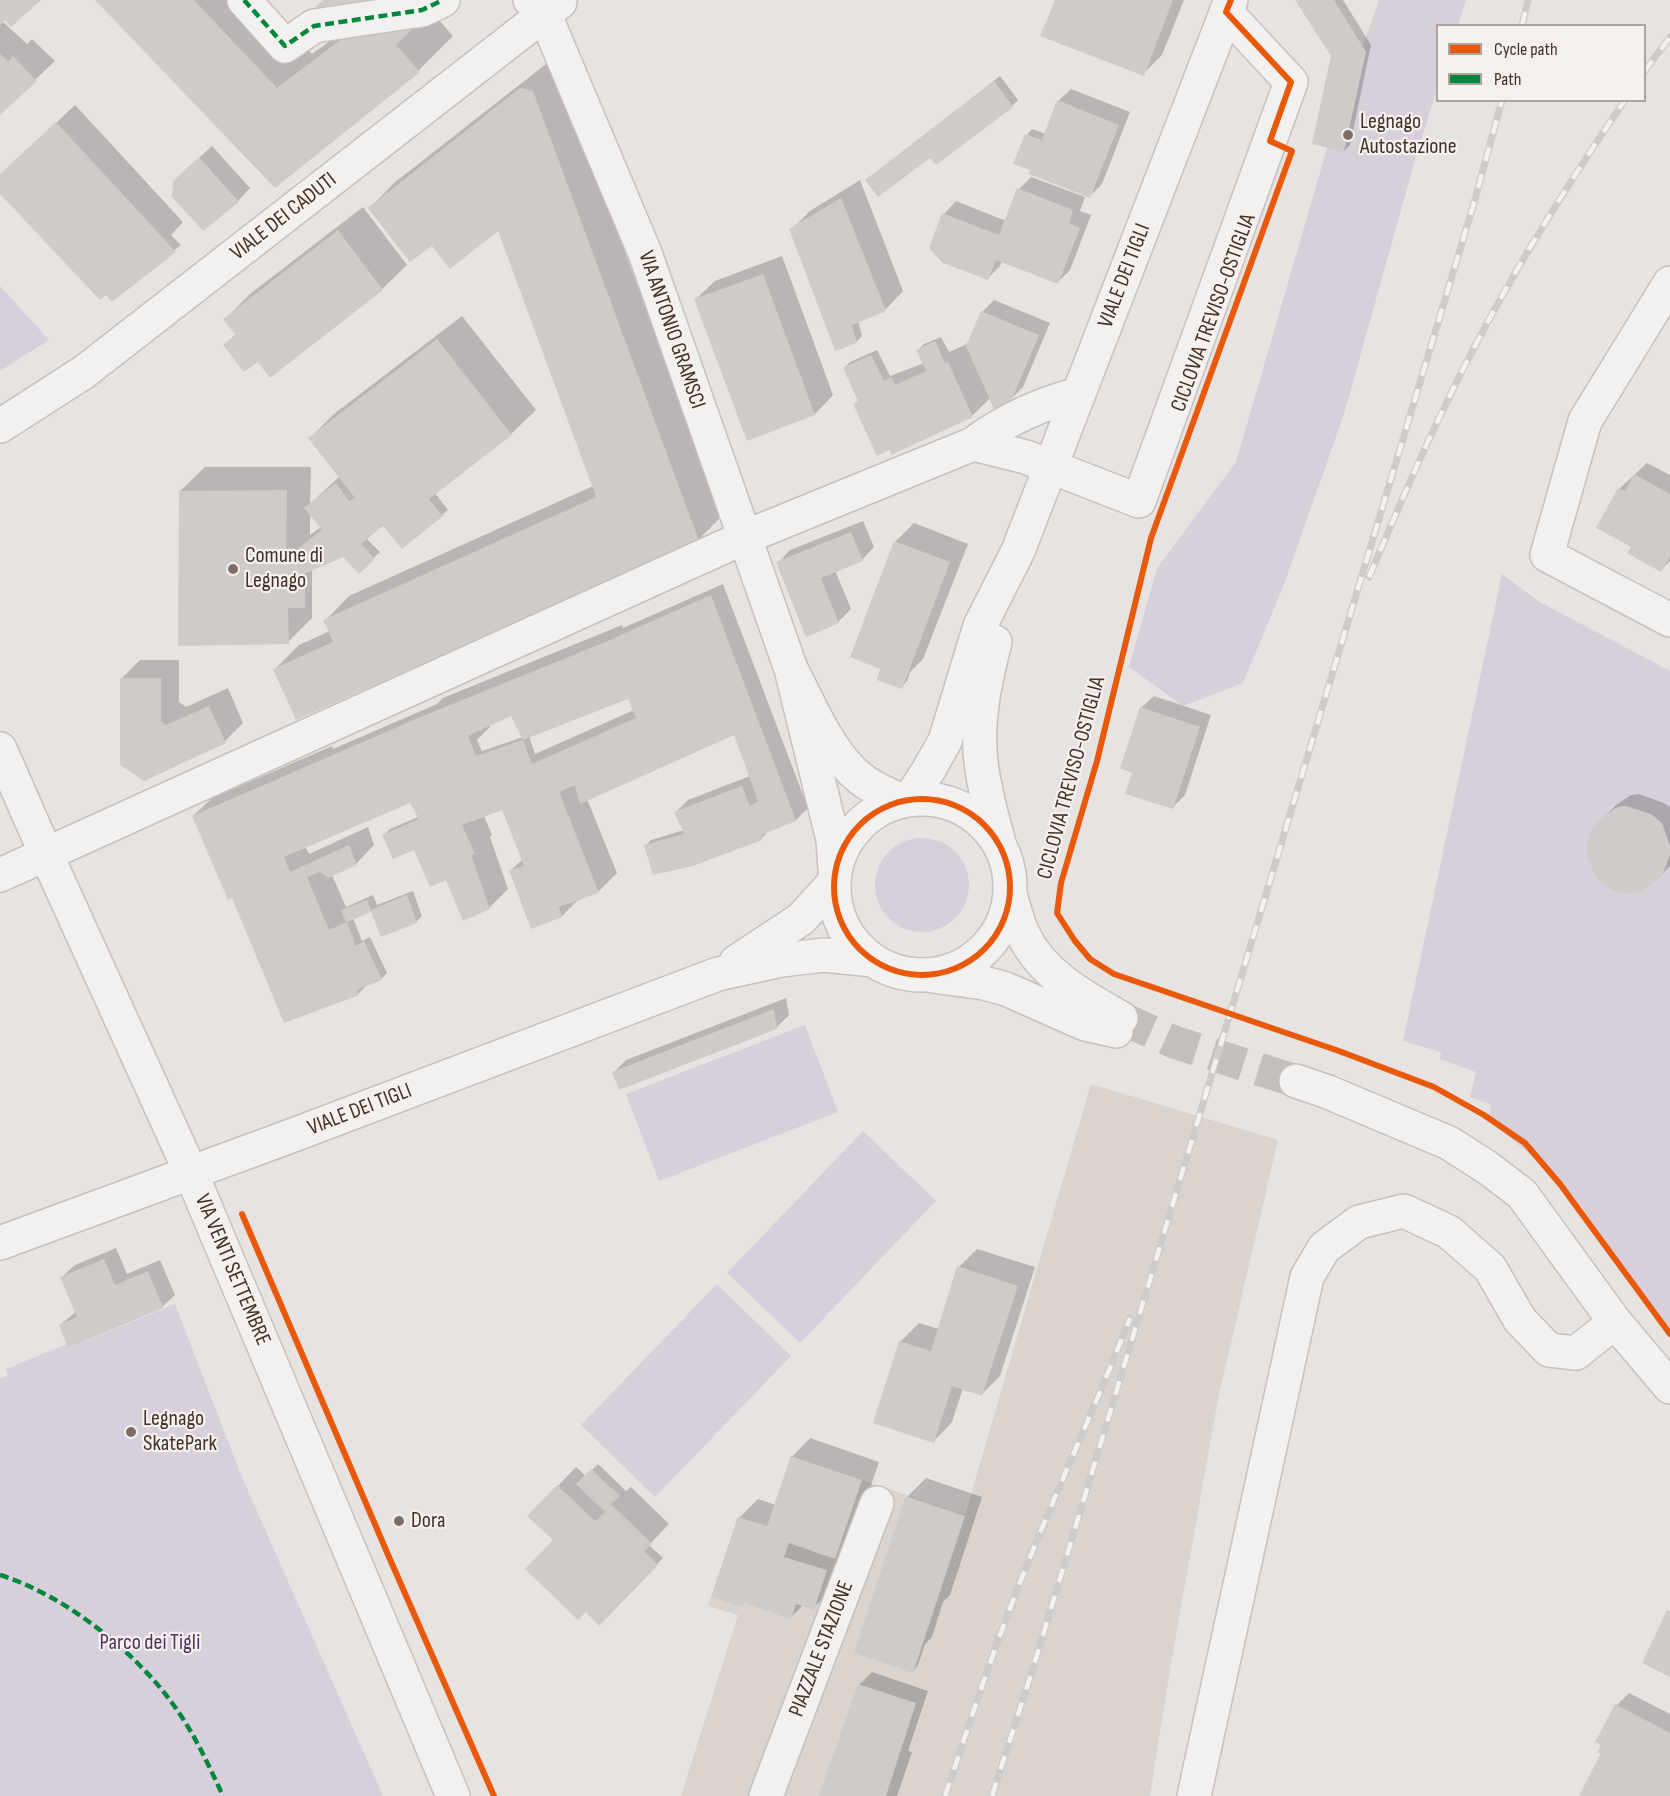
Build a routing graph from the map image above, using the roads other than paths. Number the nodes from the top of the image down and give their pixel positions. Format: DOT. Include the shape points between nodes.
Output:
graph roads {
  1 [pos="244,0"];
  2 [pos="443,0"];
  3 [pos="545,4"];
  4 [pos="1228,6"];
  5 [pos="1670,283"];
  6 [pos="1079,394"];
  7 [pos="0,426"];
  8 [pos="973,444"];
  9 [pos="1050,467"];
  10 [pos="743,538"];
  11 [pos="1018,551"];
  12 [pos="1670,620"];
  13 [pos="791,669"];
  14 [pos="0,749"];
  15 [pos="905,800"];
  16 [pos="998,841"];
  17 [pos="45,854"];
  18 [pos="0,875"];
  19 [pos="835,877"];
  20 [pos="1010,894"];
  21 [pos="873,960"];
  22 [pos="718,974"];
  23 [pos="920,975"];
  24 [pos="1296,1081"];
  25 [pos="191,1173"];
  26 [pos="0,1243"];
  27 [pos="1615,1322"];
  28 [pos="1670,1387"];
  29 [pos="877,1503"];
  30 [pos="453,1796"];
  31 [pos="766,1796"];
  32 [pos="1194,1796"];
  1 -- 2 [label="street" via="285,45 314,27 422,9"];
  3 -- 7 [label="street, VIALE DEI CADUTI" via="84,372"];
  3 -- 10 [label="street, VIA ANTONIO GRAMSCI" via="645,253"];
  4 -- 6 [label="street, VIALE DEI TIGLI"];
  4 -- 9 [label="street" via="1291,82 1139,501"];
  5 -- 12 [label="street" via="1585,421 1547,555"];
  6 -- 8 [label="street" via="1008,420"];
  6 -- 9 [label="street, VIALE DEI TIGLI"];
  8 -- 9 [label="street" via="1007,451"];
  8 -- 10 [label="street"];
  9 -- 11 [label="street, VIALE DEI TIGLI"];
  10 -- 13 [label="street, VIA ANTONIO GRAMSCI"];
  10 -- 17 [label="street"];
  11 -- 15 [label="street, VIALE DEI TIGLI" via="980,626 945,741"];
  11 -- 16 [label="street, VIALE DEI TIGLI" via="989,668 980,726 981,760"];
  13 -- 15 [label="street, VIA ANTONIO GRAMSCI" via="843,762 876,790"];
  13 -- 19 [label="street, VIA ANTONIO GRAMSCI" via="833,840"];
  14 -- 17 [label="street, VIA VENTI SETTEMBRE"];
  15 -- 16 [label="street, VIALE DEI TIGLI" via="934,799 968,811"];
  15 -- 19 [label="street, VIALE DEI TIGLI" via="873,813 860,824 839,858"];
  16 -- 20 [label="street, VIALE DEI TIGLI" via="1007,862"];
  17 -- 18 [label="street"];
  17 -- 25 [label="street, VIA VENTI SETTEMBRE"];
  19 -- 21 [label="street, VIALE DEI TIGLI" via="840,920 852,940"];
  19 -- 22 [label="street, VIALE DEI TIGLI" via="801,919"];
  20 -- 23 [label="street, VIALE DEI TIGLI" via="1000,929 986,948 956,969"];
  20 -- 23 [label="street" via="1023,935 1033,950 1054,975 1118,1025 1085,1024 1006,989"];
  21 -- 22 [label="street, VIALE DEI TIGLI" via="824,955"];
  21 -- 23 [label="street, VIALE DEI TIGLI"];
  22 -- 25 [label="street, VIALE DEI TIGLI"];
  24 -- 27 [label="street" via="1449,1143 1488,1168 1522,1194"];
  25 -- 26 [label="street, VIALE DEI TIGLI"];
  25 -- 30 [label="street, VIA VENTI SETTEMBRE"];
  27 -- 28 [label="street"];
  27 -- 32 [label="street" via="1576,1353 1550,1350 1520,1320 1490,1268 1449,1232 1404,1211 1359,1222 1324,1248 1307,1277"];
  29 -- 31 [label="street, PIAZZALE STAZIONE"];
}
